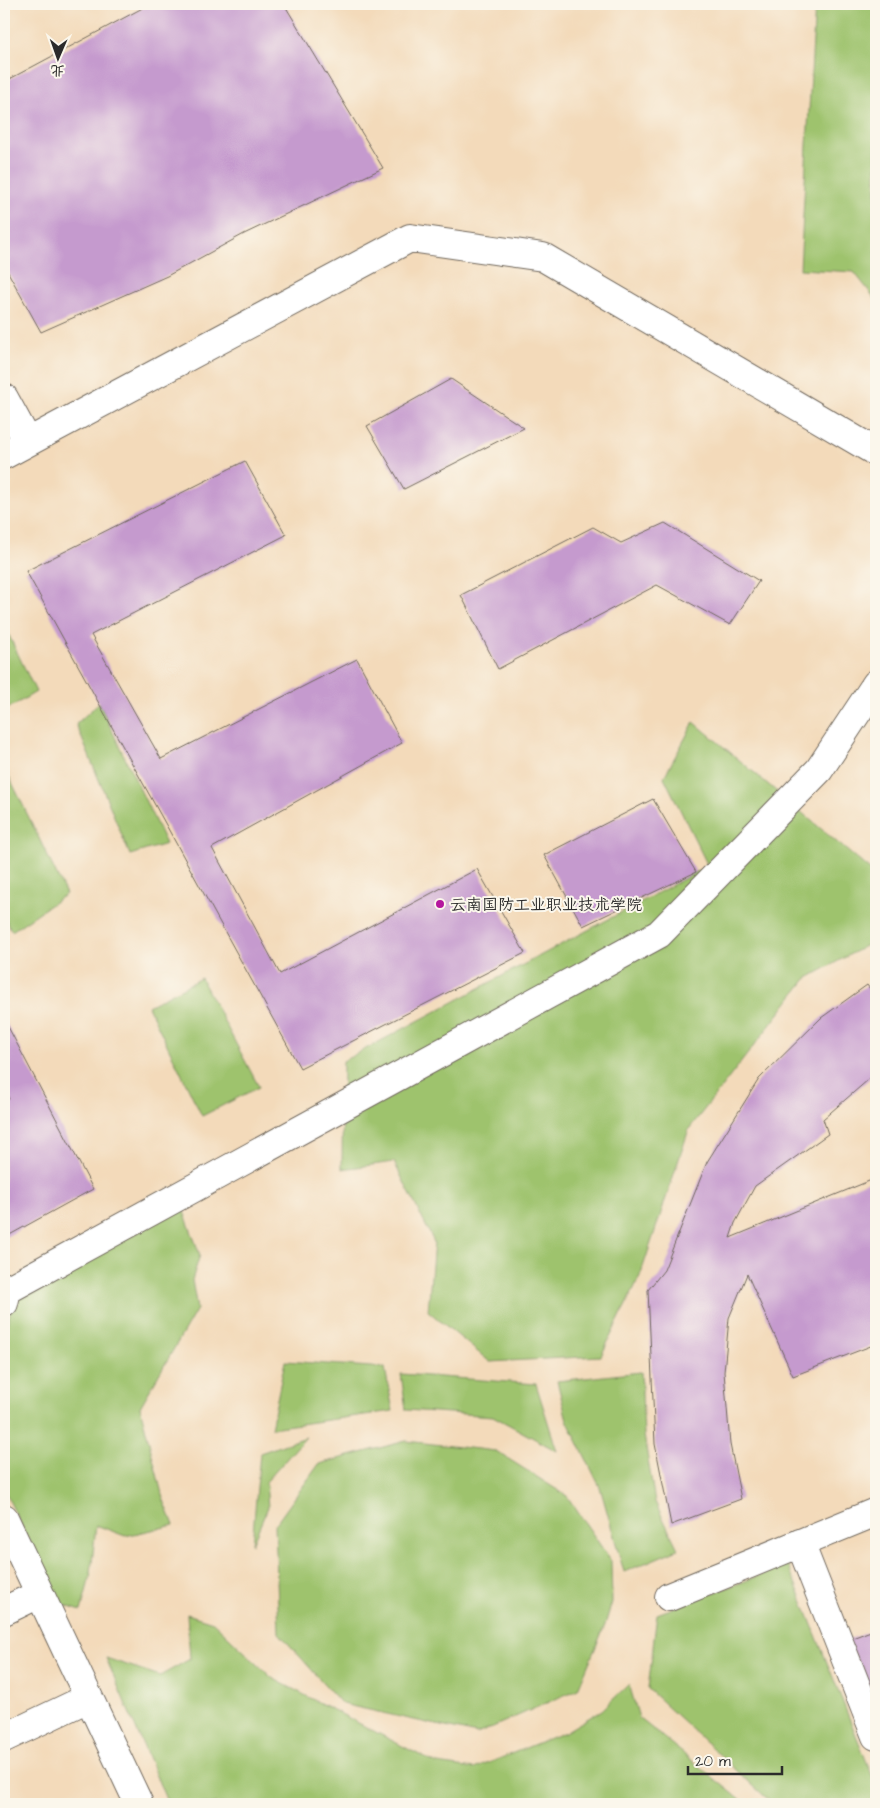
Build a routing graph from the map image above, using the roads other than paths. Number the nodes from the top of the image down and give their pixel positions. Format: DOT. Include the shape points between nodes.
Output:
graph roads {
  1 [pos="4,398"];
  2 [pos="28,442"];
  3 [pos="876,452"];
  4 [pos="4,455"];
  5 [pos="876,684"];
  6 [pos="4,1303"];
  7 [pos="876,1512"];
  8 [pos="4,1518"];
  9 [pos="800,1543"];
  10 [pos="39,1594"];
  11 [pos="669,1597"];
  12 [pos="4,1611"];
  13 [pos="88,1698"];
  14 [pos="876,1736"];
  15 [pos="4,1738"];
  16 [pos="139,1804"];
  1 -- 2 [label="street"];
  2 -- 3 [label="street" via="410,238 543,257"];
  2 -- 4 [label="street"];
  5 -- 6 [label="street" via="819,770 659,934 8,1290"];
  7 -- 9 [label="street"];
  8 -- 10 [label="street"];
  9 -- 11 [label="street"];
  9 -- 14 [label="street"];
  10 -- 12 [label="street"];
  10 -- 13 [label="street"];
  13 -- 15 [label="street"];
  13 -- 16 [label="street"];
}
